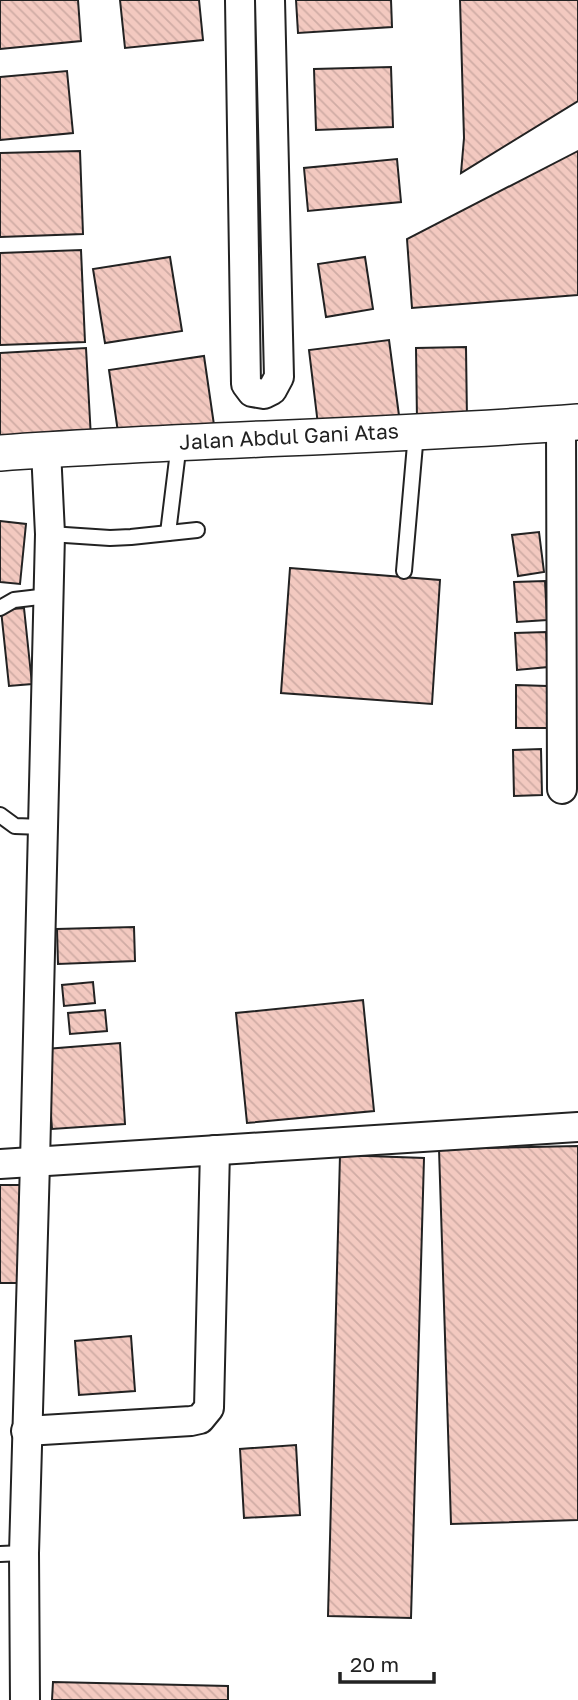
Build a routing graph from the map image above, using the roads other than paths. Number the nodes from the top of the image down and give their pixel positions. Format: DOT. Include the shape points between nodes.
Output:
graph roads {
  1 [pos="240,0"];
  2 [pos="270,0"];
  3 [pos="569,423"];
  4 [pos="416,431"];
  5 [pos="178,443"];
  6 [pos="46,450"];
  7 [pos="0,453"];
  8 [pos="197,530"];
  9 [pos="168,533"];
  10 [pos="50,534"];
  11 [pos="404,571"];
  12 [pos="48,596"];
  13 [pos="0,608"];
  14 [pos="562,789"];
  15 [pos="0,815"];
  16 [pos="43,827"];
  17 [pos="578,1127"];
  18 [pos="215,1150"];
  19 [pos="35,1162"];
  20 [pos="0,1164"];
  21 [pos="26,1431"];
  22 [pos="12,1553"];
  23 [pos="25,1700"];
  1 -- 2 [label="street" via="246,384 252,392 264,394 279,377"];
  3 -- 4 [label="street, Jalan Abdul Gani Atas"];
  3 -- 14 [label="street"];
  4 -- 5 [label="street, Jalan Abdul Gani Atas"];
  4 -- 11 [label="lane"];
  5 -- 6 [label="street, Jalan Abdul Gani Atas"];
  5 -- 9 [label="lane"];
  6 -- 7 [label="street, Jalan Abdul Gani Atas"];
  6 -- 10 [label="street"];
  8 -- 9 [label="lane"];
  9 -- 10 [label="lane" via="110,538"];
  10 -- 12 [label="street"];
  12 -- 13 [label="lane" via="14,600"];
  12 -- 16 [label="street"];
  15 -- 16 [label="lane" via="15,826"];
  16 -- 19 [label="street"];
  17 -- 18 [label="street"];
  18 -- 19 [label="street"];
  18 -- 21 [label="street" via="209,1408 200,1419 191,1421"];
  19 -- 20 [label="street"];
  19 -- 21 [label="street"];
  21 -- 22 [label="street"];
  22 -- 23 [label="street"];
}
